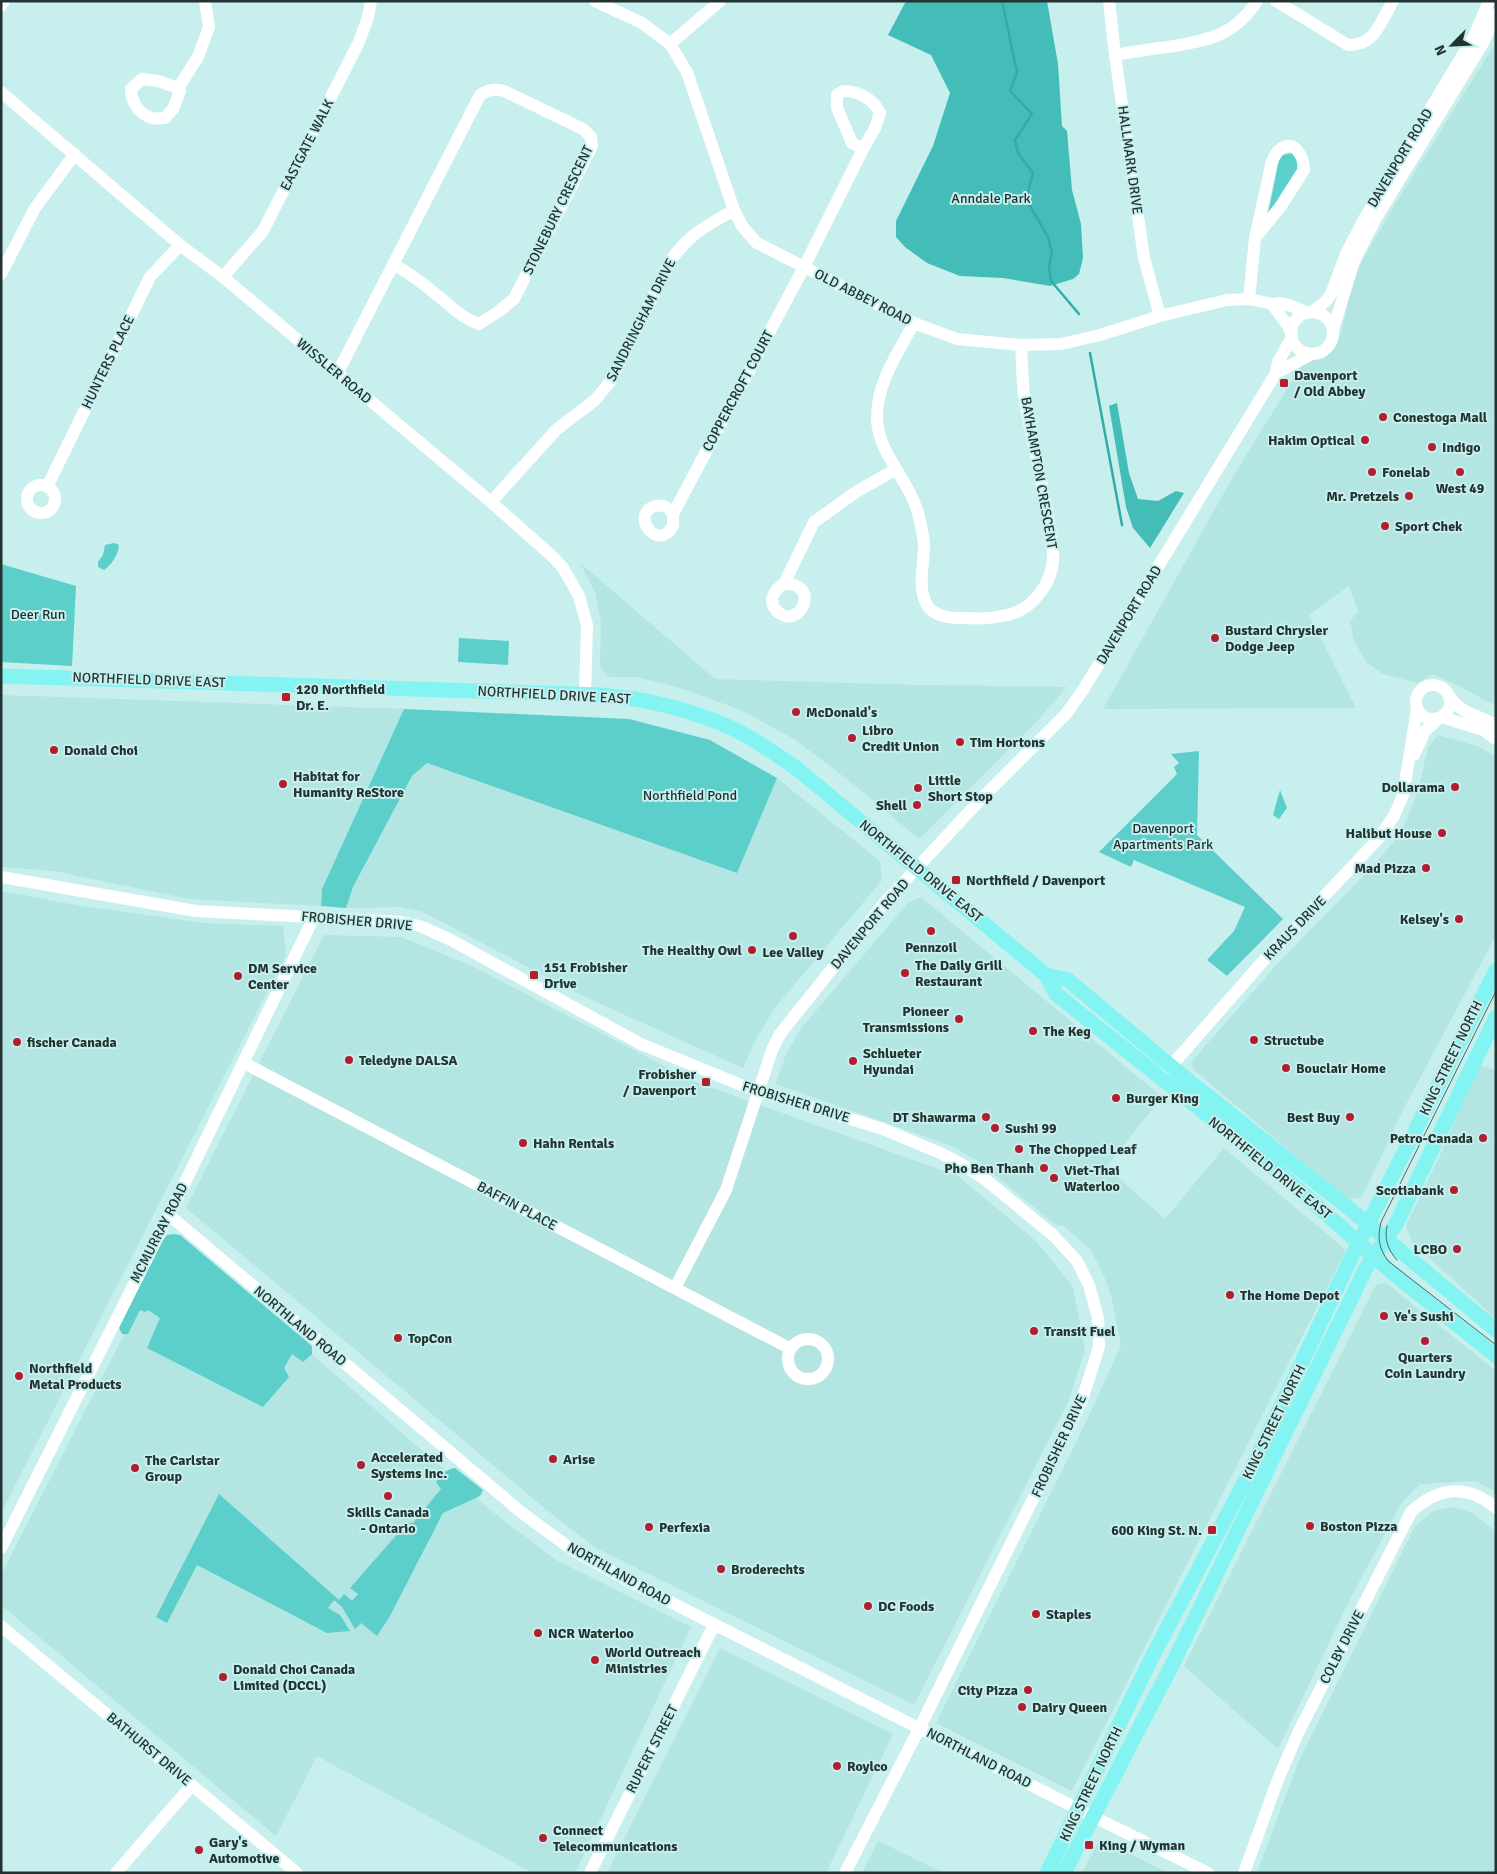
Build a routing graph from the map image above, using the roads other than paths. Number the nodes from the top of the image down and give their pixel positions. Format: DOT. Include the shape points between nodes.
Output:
graph roads {
  1 [pos="4,1"];
  2 [pos="205,1"];
  3 [pos="371,1"];
  4 [pos="595,1"];
  5 [pos="720,1"];
  6 [pos="1109,1"];
  7 [pos="1257,1"];
  8 [pos="1276,1"];
  9 [pos="1393,1"];
  10 [pos="1489,1"];
  11 [pos="1,6"];
  12 [pos="1496,14"];
  13 [pos="670,44"];
  14 [pos="1114,55"];
  15 [pos="178,88"];
  16 [pos="1,92"];
  17 [pos="863,149"];
  18 [pos="75,154"];
  19 [pos="734,210"];
  20 [pos="1256,238"];
  21 [pos="180,245"];
  22 [pos="5,257"];
  23 [pos="394,265"];
  24 [pos="804,267"];
  25 [pos="1,274"];
  26 [pos="223,277"];
  27 [pos="1249,299"];
  28 [pos="1272,304"];
  29 [pos="1310,313"];
  30 [pos="1160,316"];
  31 [pos="914,323"];
  32 [pos="1333,330"];
  33 [pos="1292,335"];
  34 [pos="1021,345"];
  35 [pos="1312,354"];
  36 [pos="1276,373"];
  37 [pos="337,374"];
  38 [pos="896,469"];
  39 [pos="47,487"];
  40 [pos="491,502"];
  41 [pos="673,514"];
  42 [pos="784,584"];
  43 [pos="1,676"];
  44 [pos="585,695"];
  45 [pos="1450,697"];
  46 [pos="1417,709"];
  47 [pos="1440,718"];
  48 [pos="1496,725"];
  49 [pos="1496,738"];
  50 [pos="1409,766"];
  51 [pos="916,868"];
  52 [pos="1,877"];
  53 [pos="314,917"];
  54 [pos="1496,970"];
  55 [pos="1046,975"];
  56 [pos="1496,1017"];
  57 [pos="244,1063"];
  58 [pos="1170,1066"];
  59 [pos="1160,1079"];
  60 [pos="760,1091"];
  61 [pos="168,1215"];
  62 [pos="1369,1225"];
  63 [pos="1386,1239"];
  64 [pos="1360,1243"];
  65 [pos="1374,1257"];
  66 [pos="675,1288"];
  67 [pos="1496,1330"];
  68 [pos="791,1349"];
  69 [pos="1496,1356"];
  70 [pos="1496,1508"];
  71 [pos="1,1548"];
  72 [pos="714,1625"];
  73 [pos="1,1626"];
  74 [pos="920,1727"];
  75 [pos="192,1786"];
  76 [pos="1078,1809"];
  77 [pos="1094,1817"];
  78 [pos="116,1873"];
  79 [pos="297,1873"];
  80 [pos="590,1873"];
  81 [pos="844,1873"];
  82 [pos="1047,1873"];
  83 [pos="1064,1873"];
  84 [pos="1208,1873"];
  85 [pos="1244,1873"];
  1 -- 11 [label="street"];
  2 -- 15 [label="street" via="209,27 198,57"];
  3 -- 26 [label="street, EASTGATE WALK" via="359,42 263,231"];
  4 -- 13 [label="street, OLD ABBEY ROAD" via="642,23"];
  5 -- 13 [label="street"];
  6 -- 14 [label="street, HALLMARK DRIVE"];
  7 -- 14 [label="street" via="1240,21 1218,36 1194,43"];
  8 -- 9 [label="street" via="1341,42 1354,46 1374,35"];
  10 -- 29 [label="street, DAVENPORT ROAD" via="1474,36 1364,219 1331,294"];
  12 -- 32 [label="street, DAVENPORT ROAD" via="1483,43 1376,218 1354,261"];
  13 -- 19 [label="street, OLD ABBEY ROAD" via="687,72"];
  14 -- 30 [label="street, HALLMARK DRIVE" via="1144,258"];
  16 -- 18 [label="street, WISSLER ROAD"];
  17 -- 17 [label="street, COPPERCROFT COURT" via="880,113 875,103 843,91 837,95 837,108 852,143"];
  17 -- 24 [label="street, COPPERCROFT COURT"];
  18 -- 21 [label="street, WISSLER ROAD"];
  18 -- 22 [label="street" via="35,208"];
  19 -- 24 [label="street, OLD ABBEY ROAD" via="742,226 757,243"];
  19 -- 40 [label="street, SANDRINGHAM DRIVE" via="693,234 680,247 610,382 595,400 556,430"];
  20 -- 20 [label="street" via="1304,170 1302,154 1296,148 1279,150 1272,161"];
  20 -- 27 [label="street"];
  21 -- 26 [label="street, WISSLER ROAD"];
  21 -- 39 [label="street, HUNTERS PLACE" via="150,277"];
  22 -- 25 [label="street"];
  23 -- 23 [label="street, STONEBURY CRESCENT" via="480,94 495,89 504,91 583,128 591,137 592,146 514,299 498,312 479,324 472,322"];
  23 -- 37 [label="street, STONEBURY CRESCENT"];
  24 -- 31 [label="street, OLD ABBEY ROAD"];
  24 -- 41 [label="street, COPPERCROFT COURT"];
  26 -- 37 [label="street, WISSLER ROAD"];
  27 -- 28 [label="street, OLD ABBEY ROAD"];
  27 -- 30 [label="street, OLD ABBEY ROAD" via="1227,300"];
  28 -- 29 [label="street, OLD ABBEY ROAD" via="1289,305"];
  28 -- 33 [label="street"];
  29 -- 32 [label="street" via="1323,315"];
  29 -- 33 [label="street" via="1296,320"];
  30 -- 34 [label="street, OLD ABBEY ROAD" via="1060,344"];
  31 -- 34 [label="street, OLD ABBEY ROAD" via="957,339"];
  31 -- 38 [label="street, BAYHAMPTON CRESCENT" via="885,377 878,399 877,419 882,442"];
  32 -- 35 [label="street" via="1329,346"];
  33 -- 35 [label="street" via="1301,351"];
  33 -- 36 [label="street, DAVENPORT ROAD"];
  34 -- 38 [label="street, BAYHAMPTON CRESCENT" via="1024,394 1053,558 1044,589 1028,605 1009,615 973,619 949,618 929,608 924,598 924,544 918,514"];
  35 -- 36 [label="street"];
  36 -- 51 [label="street, DAVENPORT ROAD" via="1066,714"];
  37 -- 40 [label="street, WISSLER ROAD"];
  38 -- 42 [label="street" via="814,522"];
  40 -- 44 [label="street, WISSLER ROAD" via="553,557 572,581 587,625"];
  43 -- 44 [label="main road, NORTHFIELD DRIVE EAST"];
  44 -- 51 [label="main road, NORTHFIELD DRIVE EAST" via="663,704 736,730 796,768"];
  45 -- 46 [label="street" via="1440,686 1426,686 1417,695"];
  45 -- 47 [label="street" via="1449,709"];
  45 -- 48 [label="street" via="1465,712"];
  46 -- 47 [label="street" via="1426,718"];
  46 -- 50 [label="street, KRAUS DRIVE"];
  47 -- 49 [label="street" via="1483,730"];
  47 -- 50 [label="street, KRAUS DRIVE" via="1425,731"];
  50 -- 58 [label="street, KRAUS DRIVE" via="1394,816 1379,838"];
  51 -- 55 [label="main road, NORTHFIELD DRIVE EAST"];
  51 -- 60 [label="street, DAVENPORT ROAD" via="786,1026 772,1050"];
  52 -- 53 [label="street, FROBISHER DRIVE" via="196,911"];
  53 -- 57 [label="street, MCMURRAY ROAD"];
  53 -- 60 [label="street, FROBISHER DRIVE" via="420,926 641,1044"];
  54 -- 62 [label="main road, KING STREET NORTH"];
  55 -- 58 [label="main road, NORTHFIELD DRIVE EAST" via="1068,980"];
  55 -- 59 [label="main road, NORTHFIELD DRIVE EAST" via="1056,994"];
  56 -- 63 [label="main road, KING STREET NORTH"];
  57 -- 61 [label="street, MCMURRAY ROAD"];
  57 -- 66 [label="street, BAFFIN PLACE"];
  58 -- 59 [label="street, KRAUS DRIVE"];
  58 -- 62 [label="main road, NORTHFIELD DRIVE EAST"];
  59 -- 64 [label="main road, NORTHFIELD DRIVE EAST" via="1280,1173"];
  60 -- 66 [label="street, DAVENPORT ROAD" via="726,1190"];
  60 -- 74 [label="street, FROBISHER DRIVE" via="883,1129 940,1153 986,1180 1053,1234 1077,1261 1089,1285 1098,1318 1099,1347 1082,1400"];
  61 -- 71 [label="street, MCMURRAY ROAD"];
  61 -- 72 [label="street, NORTHLAND ROAD" via="521,1512 570,1549"];
  62 -- 63 [label="main road, NORTHFIELD DRIVE EAST"];
  62 -- 64 [label="main road, KING STREET NORTH"];
  63 -- 65 [label="main road, KING STREET NORTH"];
  63 -- 67 [label="main road, NORTHFIELD DRIVE EAST"];
  64 -- 65 [label="main road, NORTHFIELD DRIVE EAST"];
  64 -- 76 [label="main road, KING STREET NORTH" via="1253,1466 1150,1662"];
  65 -- 69 [label="main road, NORTHFIELD DRIVE EAST"];
  65 -- 77 [label="main road, KING STREET NORTH"];
  66 -- 68 [label="street, BAFFIN PLACE"];
  70 -- 85 [label="street, COLBY DRIVE" via="1482,1497 1462,1490 1433,1496 1411,1512 1298,1733"];
  72 -- 74 [label="street, NORTHLAND ROAD"];
  72 -- 80 [label="street, RUPERT STREET"];
  73 -- 75 [label="street, BATHURST DRIVE"];
  74 -- 76 [label="street, NORTHLAND ROAD"];
  74 -- 81 [label="street"];
  75 -- 78 [label="street"];
  75 -- 79 [label="street, BATHURST DRIVE"];
  76 -- 77 [label="street, NORTHLAND ROAD"];
  76 -- 82 [label="main road, KING STREET NORTH"];
  77 -- 83 [label="main road, KING STREET NORTH"];
  77 -- 84 [label="street, NORTHLAND ROAD"];
}
